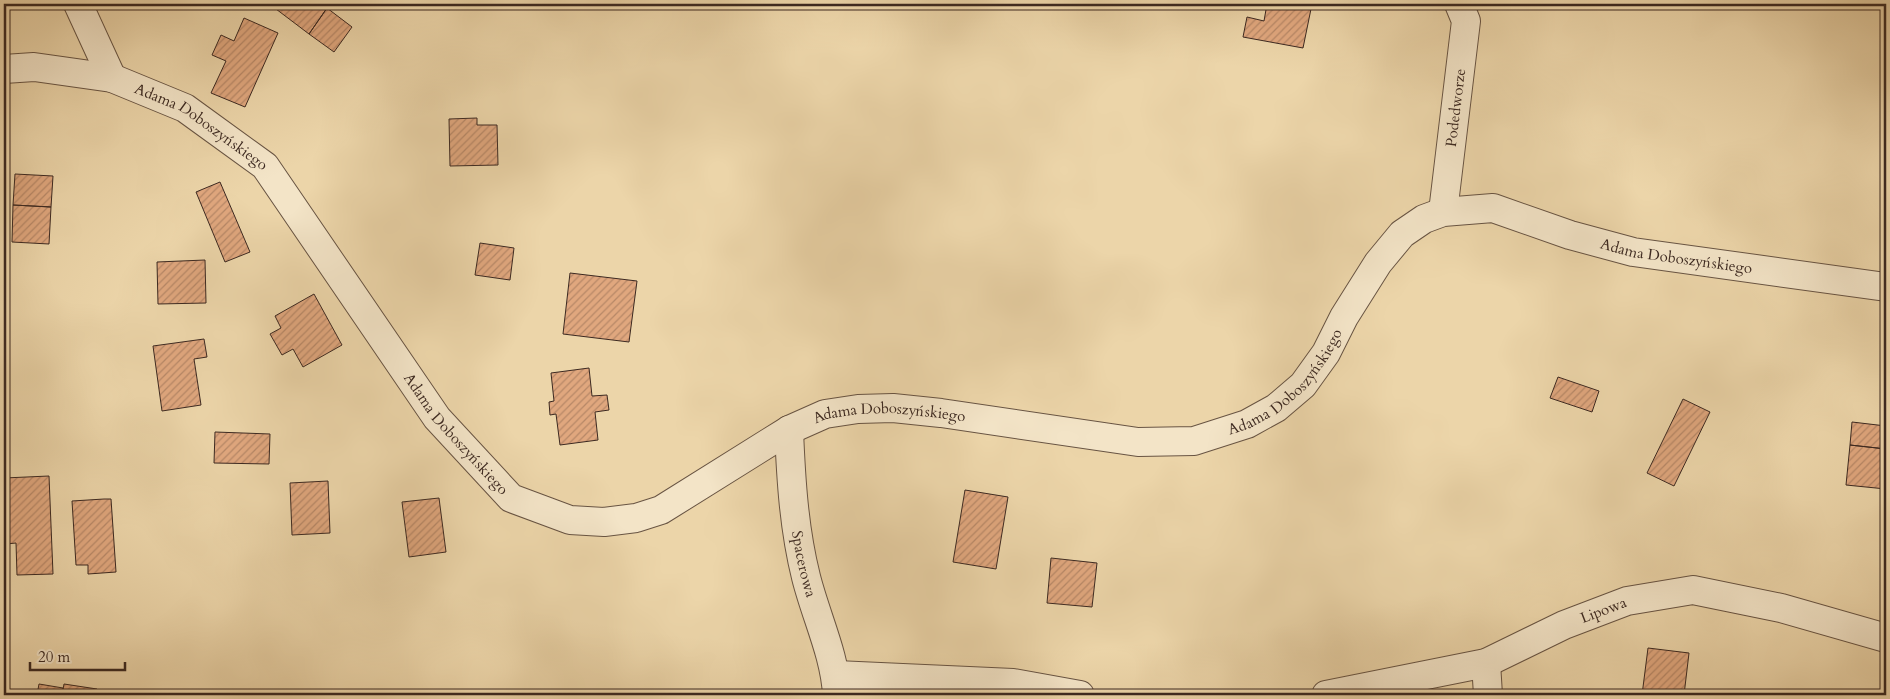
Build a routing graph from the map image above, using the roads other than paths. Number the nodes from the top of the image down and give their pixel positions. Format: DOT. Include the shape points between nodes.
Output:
graph roads {
  1 [pos="78,4"];
  2 [pos="1459,4"];
  3 [pos="4,69"];
  4 [pos="112,78"];
  5 [pos="1443,212"];
  6 [pos="1886,287"];
  7 [pos="789,430"];
  8 [pos="1886,638"];
  9 [pos="1486,663"];
  10 [pos="837,685"];
  11 [pos="1080,695"];
  12 [pos="1326,695"];
  13 [pos="1488,695"];
  1 -- 4 [label="street"];
  2 -- 5 [label="street, Podedworze" via="1466,21"];
  3 -- 4 [label="street, Adama Doboszyńskiego" via="34,67"];
  4 -- 7 [label="street, Adama Doboszyńskiego" via="186,108 265,166 437,418 511,498 570,520 604,522 636,518 661,510"];
  5 -- 6 [label="street, Adama Doboszyńskiego" via="1493,208 1570,235 1633,252"];
  5 -- 7 [label="street, Adama Doboszyńskiego" via="1424,219 1402,234 1378,263 1326,353 1302,385 1276,408 1239,427 1194,441 1138,442 893,408 858,408 825,414"];
  7 -- 10 [label="street, Spacerowa" via="793,507 806,577"];
  8 -- 9 [label="street, Lipowa" via="1782,608 1693,590 1627,601 1564,625"];
  9 -- 12 [label="street, Lipowa"];
  9 -- 13 [label="street"];
  10 -- 11 [label="street" via="1012,683"];
}
